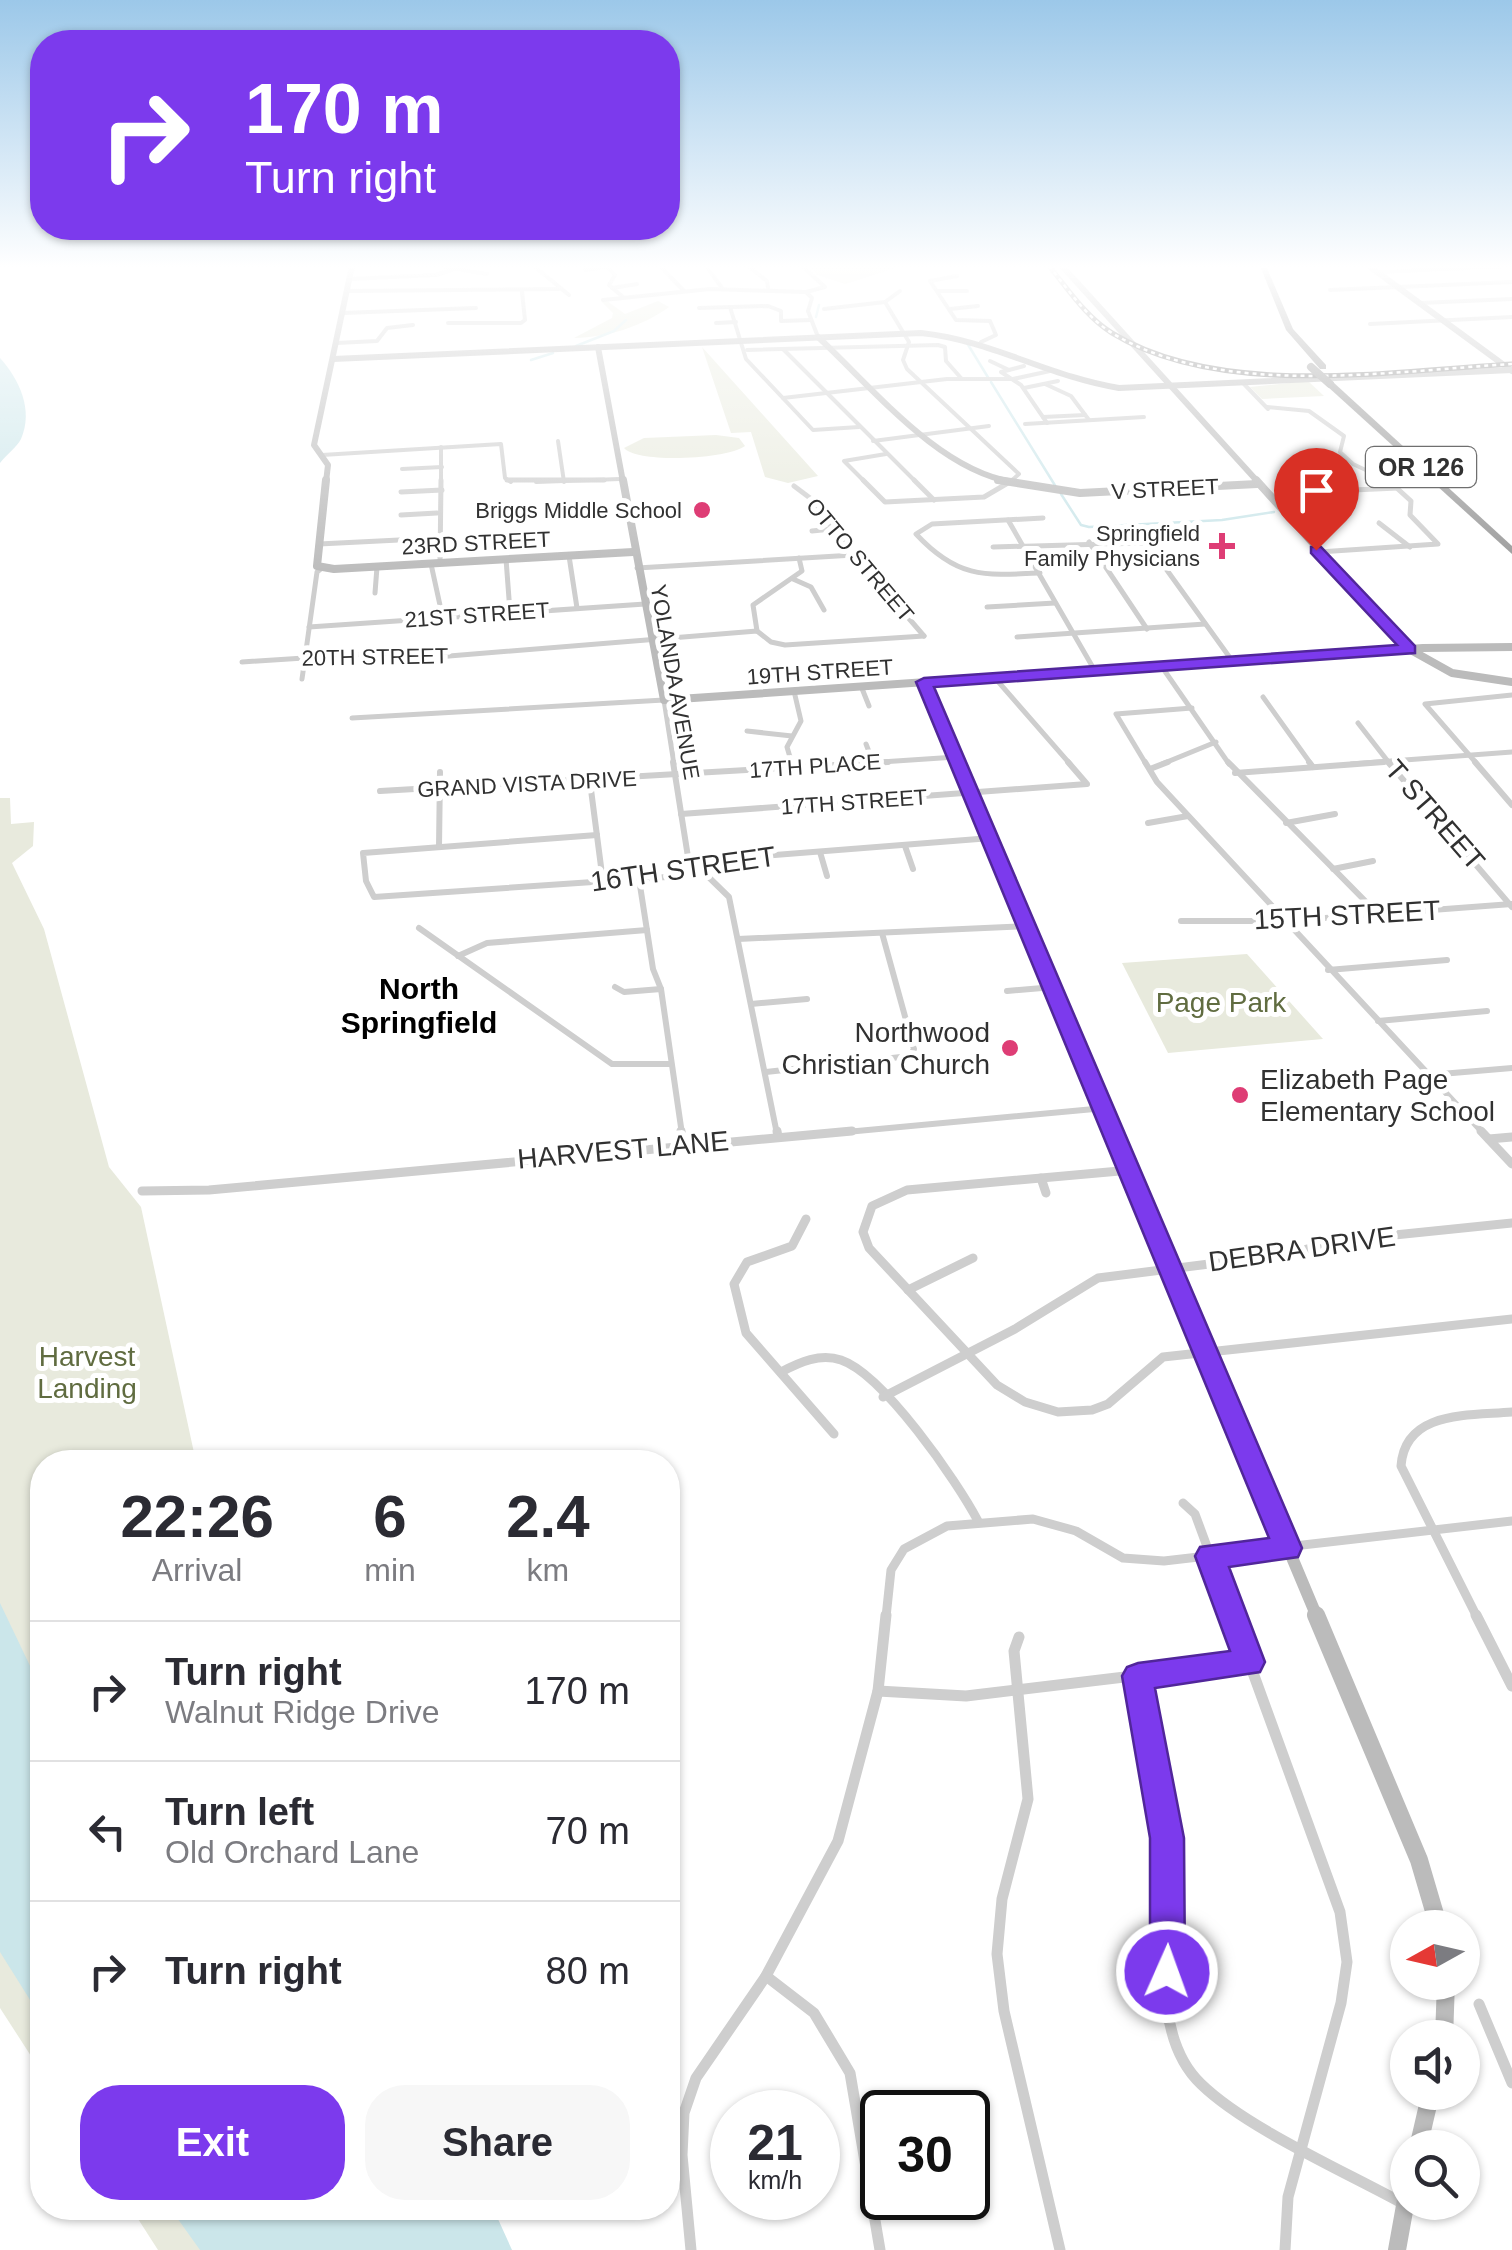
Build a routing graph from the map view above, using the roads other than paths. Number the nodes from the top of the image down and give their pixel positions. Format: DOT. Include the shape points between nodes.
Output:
graph roads {
  1 [pos="329,371"];
  2 [pos="602,371"];
  3 [pos="757,371"];
  4 [pos="804,371"];
  5 [pos="855,371"];
  6 [pos="912,371"];
  7 [pos="954,371"];
  8 [pos="1005,371"];
  9 [pos="1050,371"];
  10 [pos="1157,371"];
  11 [pos="1317,371"];
  12 [pos="1326,371"];
  13 [pos="1491,371"];
  14 [pos="961,378"];
  15 [pos="1013,379"];
  16 [pos="1058,381"];
  17 [pos="922,382"];
  18 [pos="1243,383"];
  19 [pos="1335,383"];
  20 [pos="1046,384"];
  21 [pos="874,387"];
  22 [pos="1171,387"];
  23 [pos="1024,388"];
  24 [pos="826,393"];
  25 [pos="783,398"];
  26 [pos="1144,417"];
  27 [pos="1087,418"];
  28 [pos="1045,420"];
  29 [pos="1025,424"];
  30 [pos="989,426"];
  31 [pos="860,427"];
  32 [pos="973,428"];
  33 [pos="924,434"];
  34 [pos="558,441"];
  35 [pos="873,441"];
  36 [pos="441,448"];
  37 [pos="886,454"];
  38 [pos="322,455"];
  39 [pos="442,467"];
  40 [pos="402,469"];
  41 [pos="620,480"];
  42 [pos="564,482"];
  43 [pos="1256,483"];
  44 [pos="1010,484"];
  45 [pos="794,486"];
  46 [pos="1398,488"];
  47 [pos="442,490"];
  48 [pos="1353,490"];
  49 [pos="401,492"];
  50 [pos="934,500"];
  51 [pos="437,513"];
  52 [pos="401,515"];
  53 [pos="1044,518"];
  54 [pos="1008,520"];
  55 [pos="1379,523"];
  56 [pos="832,529"];
  57 [pos="812,531"];
  58 [pos="439,538"];
  59 [pos="1089,542"];
  60 [pos="1510,542"];
  61 [pos="319,544"];
  62 [pos="1024,546"];
  63 [pos="1410,547"];
  64 [pos="993,548"];
  65 [pos="633,552"];
  66 [pos="1318,552"];
  67 [pos="854,555"];
  68 [pos="570,556"];
  69 [pos="799,558"];
  70 [pos="506,560"];
  71 [pos="435,563"];
  72 [pos="700,564"];
  73 [pos="377,567"];
  74 [pos="322,568"];
  75 [pos="637,568"];
  76 [pos="1040,573"];
  77 [pos="703,576"];
  78 [pos="793,579"];
  79 [pos="375,594"];
  80 [pos="1055,603"];
  81 [pos="644,604"];
  82 [pos="986,607"];
  83 [pos="577,608"];
  84 [pos="824,610"];
  85 [pos="510,612"];
  86 [pos="443,618"];
  87 [pos="1205,624"];
  88 [pos="309,626"];
  89 [pos="1147,629"];
  90 [pos="757,630"];
  91 [pos="924,636"];
  92 [pos="1074,636"];
  93 [pos="652,637"];
  94 [pos="1017,637"];
  95 [pos="1512,647"];
  96 [pos="1409,649"];
  97 [pos="304,658"];
  98 [pos="242,662"];
  99 [pos="1233,662"];
  100 [pos="1162,666"];
  101 [pos="1095,671"];
  102 [pos="994,678"];
  103 [pos="302,679"];
  104 [pos="924,682"];
  105 [pos="1512,682"];
  106 [pos="861,686"];
  107 [pos="794,691"];
  108 [pos="1512,695"];
  109 [pos="1264,698"];
  110 [pos="664,700"];
  111 [pos="869,706"];
  112 [pos="1192,708"];
  113 [pos="352,718"];
  114 [pos="1358,723"];
  115 [pos="747,731"];
  116 [pos="792,736"];
  117 [pos="1216,742"];
  118 [pos="866,744"];
  119 [pos="1512,752"];
  120 [pos="956,756"];
  121 [pos="1469,756"];
  122 [pos="873,762"];
  123 [pos="1388,762"];
  124 [pos="1313,767"];
  125 [pos="793,768"];
  126 [pos="1150,769"];
  127 [pos="440,772"];
  128 [pos="1234,773"];
  129 [pos="673,776"];
  130 [pos="590,782"];
  131 [pos="440,788"];
  132 [pos="380,792"];
  133 [pos="972,794"];
  134 [pos="1512,805"];
  135 [pos="681,814"];
  136 [pos="1335,814"];
  137 [pos="1188,816"];
  138 [pos="1148,823"];
  139 [pos="1286,824"];
  140 [pos="597,835"];
  141 [pos="992,838"];
  142 [pos="905,846"];
  143 [pos="438,847"];
  144 [pos="820,852"];
  145 [pos="1373,862"];
  146 [pos="698,868"];
  147 [pos="913,870"];
  148 [pos="1333,870"];
  149 [pos="827,876"];
  150 [pos="639,879"];
  151 [pos="603,882"];
  152 [pos="1511,905"];
  153 [pos="1378,914"];
  154 [pos="1181,920"];
  155 [pos="1285,921"];
  156 [pos="1028,926"];
  157 [pos="419,928"];
  158 [pos="647,930"];
  159 [pos="882,933"];
  160 [pos="738,939"];
  161 [pos="458,956"];
  162 [pos="1447,960"];
  163 [pos="1328,970"];
  164 [pos="615,987"];
  165 [pos="1054,987"];
  166 [pos="661,989"];
  167 [pos="1007,990"];
  168 [pos="807,999"];
  169 [pos="751,1004"];
  170 [pos="1487,1012"];
  171 [pos="1378,1021"];
  172 [pos="671,1064"];
  173 [pos="1512,1068"];
  174 [pos="766,1072"];
  175 [pos="1429,1075"];
  176 [pos="1104,1108"];
  177 [pos="778,1137"];
  178 [pos="1512,1137"];
  179 [pos="1489,1139"];
  180 [pos="684,1144"];
  181 [pos="1512,1164"];
  182 [pos="1130,1170"];
  183 [pos="1041,1178"];
  184 [pos="142,1191"];
  185 [pos="1046,1193"];
  186 [pos="806,1218"];
  187 [pos="1512,1223"];
  188 [pos="972,1258"];
  189 [pos="1172,1266"];
  190 [pos="908,1290"];
  191 [pos="1512,1319"];
  192 [pos="1207,1352"];
  193 [pos="967,1354"];
  194 [pos="781,1372"];
  195 [pos="884,1397"];
  196 [pos="1512,1412"];
  197 [pos="834,1434"];
  198 [pos="1182,1503"];
  199 [pos="978,1521"];
  200 [pos="1512,1521"];
  201 [pos="1433,1532"];
  202 [pos="1288,1548"];
  203 [pos="1210,1556"];
  204 [pos="1020,1637"];
  205 [pos="1250,1662"];
  206 [pos="1138,1676"];
  207 [pos="1512,1686"];
  208 [pos="1019,1690"];
  209 [pos="878,1691"];
  210 [pos="1434,1910"];
  211 [pos="766,1976"];
  212 [pos="1479,2004"];
  213 [pos="1512,2083"];
  214 [pos="1302,2145"];
  215 [pos="1390,2188"];
  216 [pos="1402,2220"];
  217 [pos="691,2250"];
  218 [pos="880,2250"];
  219 [pos="1060,2250"];
  220 [pos="1285,2250"];
  221 [pos="1397,2250"];
  1 -- 38 [label="street" via="314,445"];
  2 -- 41 [label="street, YOLANDA AVENUE"];
  3 -- 25 [label="street"];
  4 -- 24 [label="street"];
  5 -- 21 [label="street, V STREET"];
  6 -- 17 [label="street"];
  7 -- 14 [label="street"];
  8 -- 15 [label="street"];
  9 -- 15 [label="street"];
  9 -- 22 [label="street" via="1104,386"];
  10 -- 22 [label="street"];
  11 -- 19 [label="highway, OR 126, bridge"];
  12 -- 19 [label="highway, OR 126"];
  13 -- 18 [label="street"];
  14 -- 15 [label="street"];
  14 -- 17 [label="street"];
  15 -- 23 [label="street"];
  16 -- 20 [label="street"];
  17 -- 21 [label="street"];
  17 -- 32 [label="street"];
  18 -- 22 [label="street"];
  18 -- 46 [label="street" via="1268,408 1318,412 1344,436 1338,449 1350,462"];
  19 -- 60 [label="highway, OR 126"];
  19 -- 60 [label="highway, OR 126"];
  20 -- 23 [label="street"];
  20 -- 27 [label="street" via="1071,396"];
  21 -- 24 [label="street"];
  21 -- 33 [label="street, V STREET"];
  22 -- 43 [label="street"];
  23 -- 28 [label="street"];
  24 -- 25 [label="street"];
  24 -- 31 [label="street"];
  25 -- 31 [label="street" via="816,431"];
  26 -- 27 [label="street"];
  27 -- 28 [label="street"];
  28 -- 29 [label="street"];
  30 -- 32 [label="street"];
  31 -- 35 [label="street"];
  32 -- 33 [label="street"];
  32 -- 44 [label="street" via="1017,468"];
  33 -- 35 [label="street"];
  33 -- 44 [label="street, V STREET" via="955,463"];
  34 -- 42 [label="street"];
  35 -- 37 [label="street"];
  36 -- 38 [label="street"];
  36 -- 39 [label="street"];
  36 -- 42 [label="street" via="502,444 504,478 512,483"];
  37 -- 50 [label="street"];
  37 -- 50 [label="street" via="844,461 883,502"];
  38 -- 61 [label="street" via="328,466"];
  39 -- 40 [label="street"];
  39 -- 47 [label="street"];
  41 -- 42 [label="street"];
  41 -- 65 [label="street, YOLANDA AVENUE"];
  43 -- 44 [label="street, V STREET" via="1072,492"];
  43 -- 66 [label="street"];
  44 -- 50 [label="street" via="981,498"];
  45 -- 56 [label="street, OTTO STREET" via="814,501"];
  46 -- 48 [label="street"];
  46 -- 63 [label="street" via="1412,501 1410,515 1438,544"];
  47 -- 49 [label="street"];
  47 -- 51 [label="street"];
  51 -- 52 [label="street"];
  51 -- 58 [label="street"];
  53 -- 54 [label="street"];
  54 -- 62 [label="street"];
  54 -- 76 [label="street" via="932,524 916,534 964,574"];
  55 -- 63 [label="street"];
  56 -- 57 [label="street"];
  56 -- 67 [label="street, OTTO STREET"];
  58 -- 61 [label="street"];
  58 -- 71 [label="street"];
  59 -- 62 [label="street"];
  59 -- 87 [label="street" via="1137,541 1150,548"];
  59 -- 89 [label="street"];
  61 -- 74 [label="street" via="316,564"];
  62 -- 64 [label="street"];
  62 -- 76 [label="street"];
  63 -- 66 [label="street"];
  65 -- 68 [label="street, 23RD STREET"];
  65 -- 75 [label="street, YOLANDA AVENUE"];
  66 -- 96 [label="street"];
  67 -- 69 [label="street"];
  67 -- 91 [label="street, OTTO STREET"];
  68 -- 70 [label="street, 23RD STREET"];
  68 -- 83 [label="street"];
  69 -- 72 [label="street"];
  69 -- 78 [label="street" via="802,571"];
  70 -- 71 [label="street, 23RD STREET"];
  70 -- 85 [label="street"];
  71 -- 73 [label="street, 23RD STREET"];
  71 -- 86 [label="street" via="432,588 443,602"];
  72 -- 75 [label="street"];
  72 -- 77 [label="street"];
  73 -- 74 [label="street, 23RD STREET"];
  73 -- 79 [label="street"];
  74 -- 88 [label="street"];
  75 -- 81 [label="street, YOLANDA AVENUE"];
  76 -- 80 [label="street"];
  78 -- 84 [label="street" via="811,587"];
  78 -- 90 [label="street" via="752,605"];
  80 -- 82 [label="street"];
  80 -- 92 [label="street"];
  81 -- 83 [label="street, 21ST STREET"];
  81 -- 93 [label="street, YOLANDA AVENUE"];
  83 -- 85 [label="street, 21ST STREET"];
  85 -- 86 [label="street, 21ST STREET"];
  86 -- 88 [label="street, 21ST STREET"];
  87 -- 89 [label="street"];
  87 -- 99 [label="street"];
  88 -- 97 [label="street"];
  89 -- 92 [label="street"];
  90 -- 91 [label="street, 20TH STREET" via="785,644"];
  90 -- 93 [label="street, 20TH STREET"];
  92 -- 94 [label="street"];
  92 -- 101 [label="street"];
  93 -- 97 [label="street, 20TH STREET"];
  93 -- 110 [label="street, YOLANDA AVENUE"];
  95 -- 96 [label="street, 19TH STREET"];
  96 -- 99 [label="street, 19TH STREET"];
  96 -- 105 [label="street" via="1452,673"];
  97 -- 98 [label="street, 20TH STREET"];
  97 -- 103 [label="street"];
  99 -- 100 [label="street, 19TH STREET"];
  100 -- 101 [label="street, 19TH STREET"];
  100 -- 112 [label="street"];
  101 -- 102 [label="street, 19TH STREET"];
  102 -- 104 [label="street, 19TH STREET"];
  102 -- 133 [label="street, 17TH STREET" via="1087,784"];
  104 -- 106 [label="street, 19TH STREET"];
  104 -- 120 [label="street"];
  106 -- 107 [label="street, 19TH STREET"];
  106 -- 111 [label="street"];
  107 -- 110 [label="street, 19TH STREET"];
  107 -- 116 [label="street" via="802,720"];
  108 -- 121 [label="street" via="1426,702"];
  109 -- 124 [label="street"];
  110 -- 113 [label="street, 19TH STREET"];
  110 -- 129 [label="street, YOLANDA AVENUE"];
  112 -- 117 [label="street"];
  112 -- 126 [label="street" via="1116,714"];
  114 -- 123 [label="street, T STREET"];
  115 -- 116 [label="street"];
  116 -- 125 [label="street" via="787,747"];
  117 -- 126 [label="street"];
  117 -- 128 [label="street"];
  118 -- 122 [label="street"];
  119 -- 121 [label="street"];
  120 -- 122 [label="street, 17TH PLACE"];
  120 -- 133 [label="street"];
  121 -- 123 [label="street"];
  121 -- 134 [label="street"];
  122 -- 125 [label="street, 17TH PLACE"];
  123 -- 124 [label="street"];
  123 -- 152 [label="street, T STREET"];
  124 -- 128 [label="street"];
  125 -- 129 [label="street, 17TH PLACE"];
  126 -- 137 [label="street"];
  127 -- 131 [label="street"];
  128 -- 139 [label="street"];
  129 -- 130 [label="street, GRAND VISTA DRIVE"];
  129 -- 135 [label="street, YOLANDA AVENUE"];
  130 -- 131 [label="street, GRAND VISTA DRIVE"];
  130 -- 140 [label="street"];
  131 -- 132 [label="street, GRAND VISTA DRIVE"];
  131 -- 143 [label="street"];
  133 -- 135 [label="street, 17TH STREET"];
  133 -- 141 [label="street"];
  135 -- 146 [label="street, YOLANDA AVENUE" via="688,857"];
  136 -- 139 [label="street"];
  137 -- 138 [label="street"];
  137 -- 155 [label="street"];
  139 -- 148 [label="street"];
  140 -- 143 [label="street"];
  140 -- 151 [label="street"];
  141 -- 142 [label="street, 16TH STREET"];
  141 -- 156 [label="street"];
  142 -- 144 [label="street, 16TH STREET"];
  142 -- 147 [label="street"];
  143 -- 151 [label="street, 16TH STREET" via="363,853 374,897"];
  144 -- 146 [label="street, 16TH STREET" via="734,858"];
  144 -- 149 [label="street"];
  145 -- 148 [label="street"];
  146 -- 150 [label="street, 16TH STREET"];
  146 -- 160 [label="street, YOLANDA AVENUE" via="725,888"];
  148 -- 153 [label="street"];
  150 -- 151 [label="street, 16TH STREET"];
  150 -- 158 [label="street"];
  152 -- 153 [label="street, 15TH STREET"];
  153 -- 155 [label="street, 15TH STREET"];
  154 -- 155 [label="street, 15TH STREET"];
  155 -- 163 [label="street"];
  156 -- 159 [label="street"];
  156 -- 165 [label="street"];
  157 -- 161 [label="street"];
  158 -- 161 [label="street" via="487,943"];
  158 -- 166 [label="street"];
  159 -- 160 [label="street"];
  159 -- 174 [label="street" via="914,1049 910,1056"];
  160 -- 169 [label="street, YOLANDA AVENUE"];
  161 -- 172 [label="street" via="612,1064"];
  162 -- 163 [label="street"];
  163 -- 171 [label="street"];
  164 -- 166 [label="street"];
  165 -- 167 [label="street"];
  165 -- 176 [label="street"];
  166 -- 172 [label="street"];
  168 -- 169 [label="street"];
  169 -- 174 [label="street, YOLANDA AVENUE"];
  170 -- 171 [label="street"];
  171 -- 175 [label="street"];
  172 -- 180 [label="street"];
  173 -- 175 [label="street"];
  174 -- 177 [label="street, YOLANDA AVENUE"];
  175 -- 179 [label="street"];
  176 -- 177 [label="street, HARVEST LANE"];
  176 -- 182 [label="street"];
  177 -- 180 [label="street, HARVEST LANE"];
  178 -- 179 [label="street"];
  179 -- 181 [label="street"];
  180 -- 184 [label="street, HARVEST LANE"];
  182 -- 183 [label="street"];
  182 -- 189 [label="street"];
  183 -- 185 [label="street"];
  183 -- 190 [label="street" via="907,1190 872,1206 863,1232 869,1248"];
  186 -- 194 [label="street" via="796,1244 747,1262 734,1284 746,1333"];
  187 -- 189 [label="street, DEBRA DRIVE"];
  188 -- 190 [label="street"];
  189 -- 192 [label="street"];
  189 -- 193 [label="street, DEBRA DRIVE" via="1098,1278"];
  190 -- 193 [label="street"];
  191 -- 192 [label="street"];
  192 -- 193 [label="street" via="1163,1357 1135,1374 1106,1405 1060,1412 1018,1401"];
  192 -- 202 [label="street"];
  193 -- 195 [label="street, DEBRA DRIVE"];
  194 -- 195 [label="street" via="808,1358 846,1361"];
  194 -- 197 [label="street"];
  195 -- 199 [label="street" via="960,1485"];
  196 -- 201 [label="street" via="1427,1422 1409,1431 1399,1448 1401,1466"];
  198 -- 203 [label="street" via="1195,1514"];
  199 -- 203 [label="street" via="1055,1522 1104,1550 1140,1561"];
  199 -- 209 [label="street" via="922,1536 891,1570"];
  200 -- 201 [label="street"];
  201 -- 202 [label="street"];
  201 -- 207 [label="street"];
  202 -- 203 [label="street"];
  202 -- 210 [label="street" via="1419,1860"];
  203 -- 205 [label="street"];
  204 -- 208 [label="street" via="1014,1651"];
  205 -- 206 [label="street"];
  205 -- 214 [label="street" via="1327,1867 1346,1962"];
  206 -- 208 [label="street"];
  206 -- 214 [label="street" via="1169,1857 1169,2024 1198,2082"];
  208 -- 209 [label="street" via="924,1697"];
  208 -- 219 [label="street" via="1028,1799 1002,1899 997,1954 1004,2011"];
  209 -- 211 [label="street" via="838,1841"];
  211 -- 217 [label="street" via="696,2078 684,2114"];
  211 -- 218 [label="street" via="814,2012 850,2073"];
  212 -- 213 [label="street"];
  214 -- 215 [label="street"];
  214 -- 220 [label="street" via="1288,2197"];
  216 -- 221 [label="street"];
}
